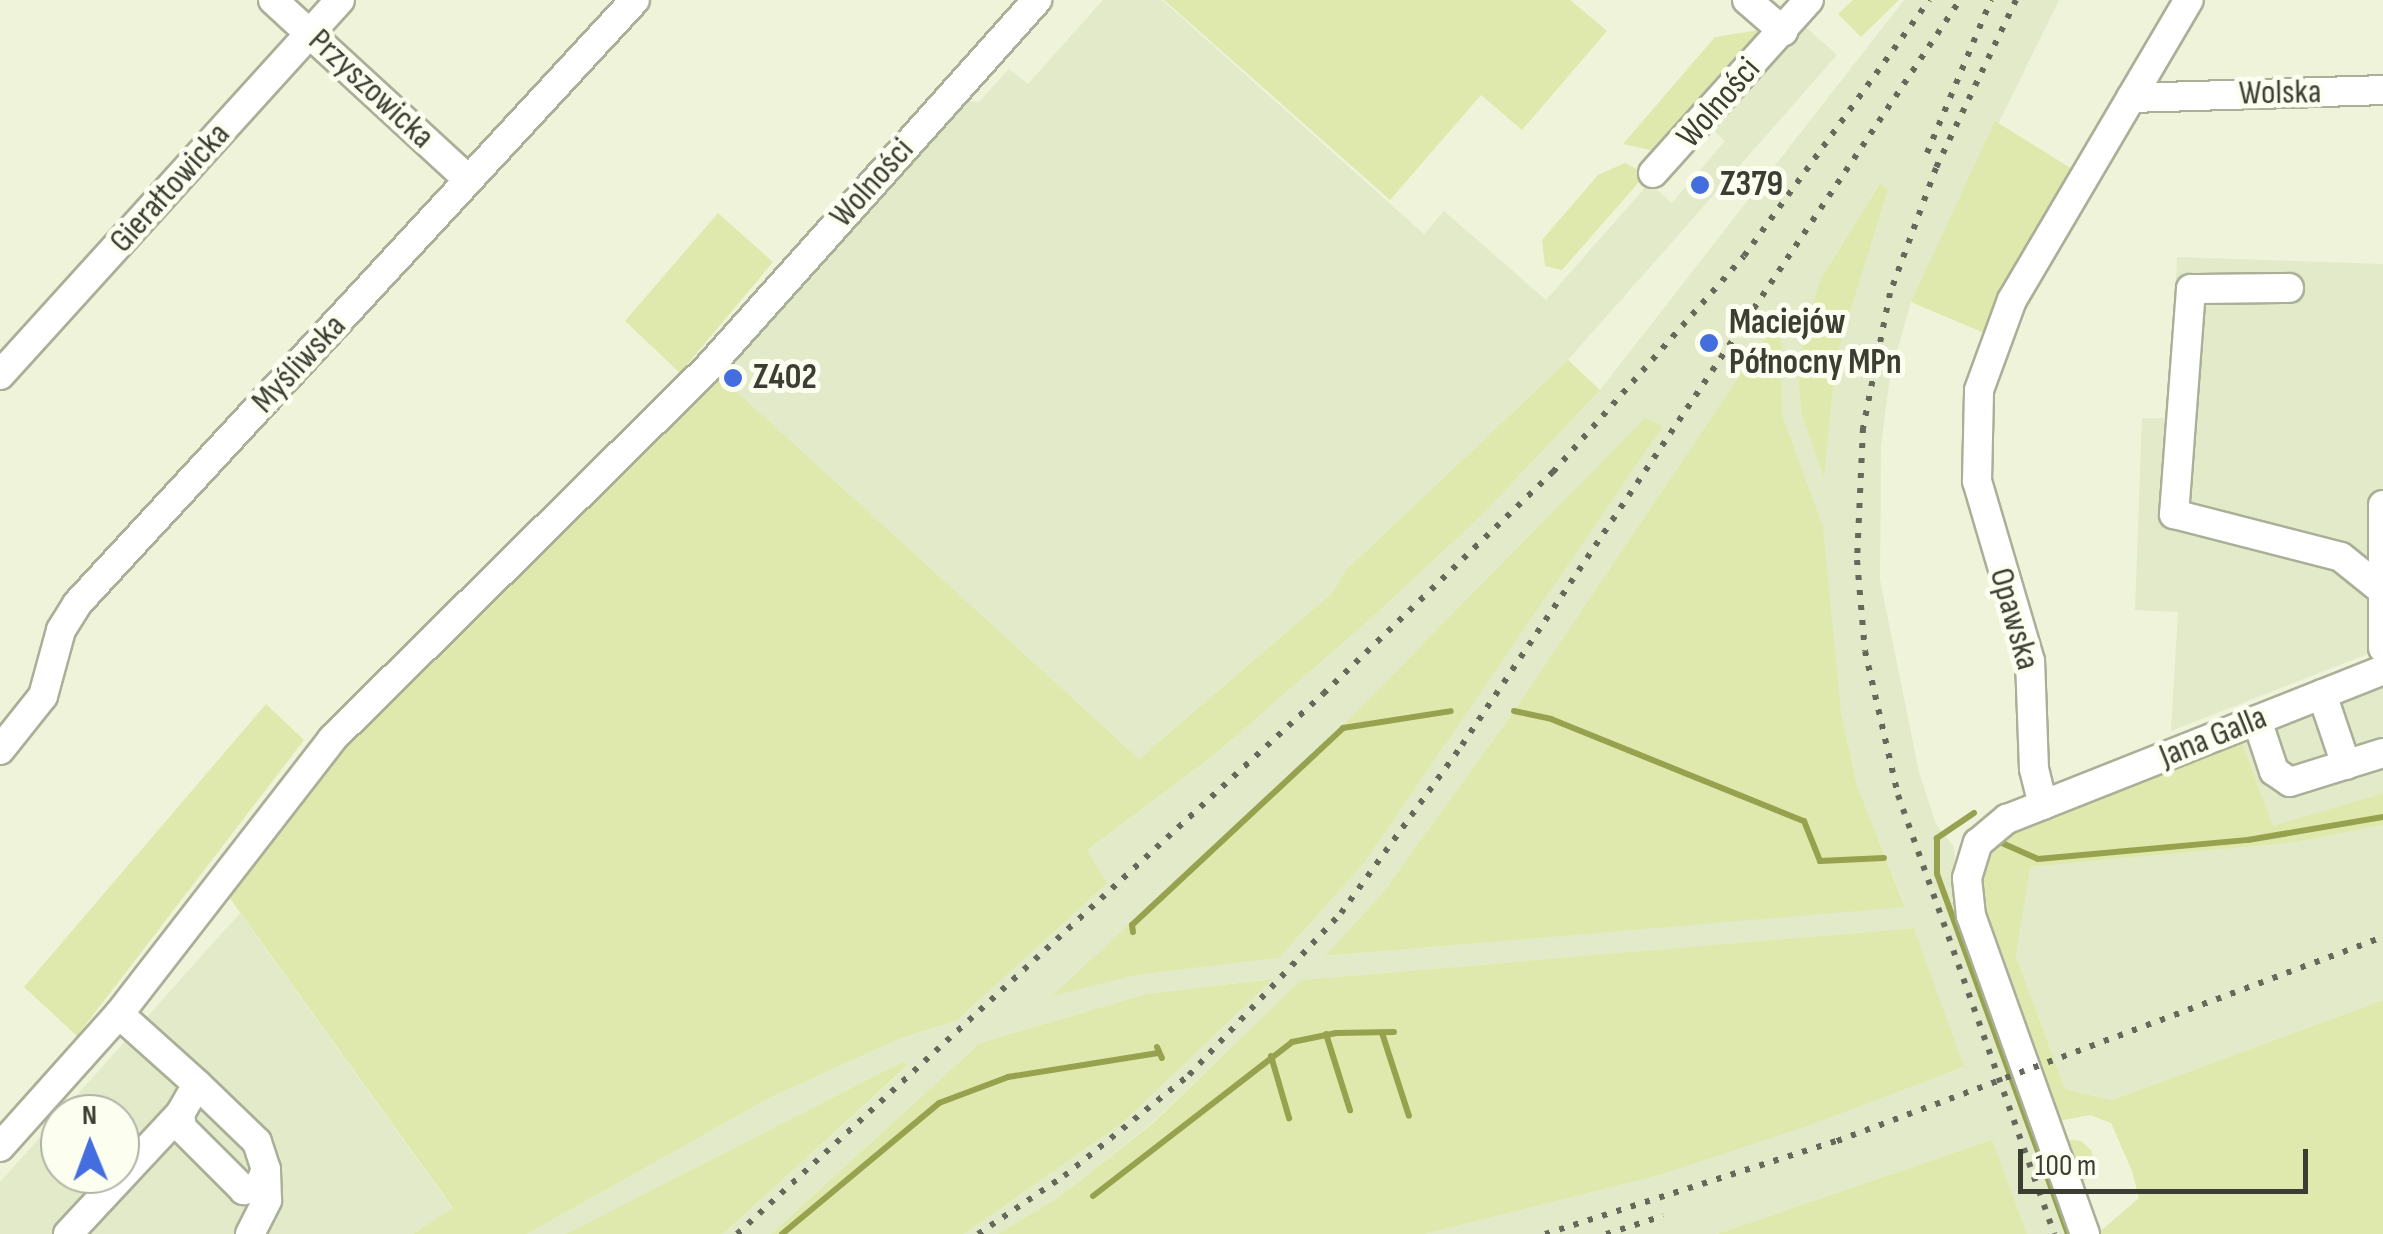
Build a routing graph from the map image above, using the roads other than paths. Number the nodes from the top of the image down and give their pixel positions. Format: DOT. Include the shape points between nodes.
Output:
graph roads {
  1 [pos="273,0"];
  2 [pos="340,0"];
  3 [pos="635,0"];
  4 [pos="1037,0"];
  5 [pos="1747,0"];
  6 [pos="1809,0"];
  7 [pos="2189,0"];
  8 [pos="1783,31"];
  9 [pos="310,34"];
  10 [pos="2151,64"];
  11 [pos="2383,90"];
  12 [pos="2177,96"];
  13 [pos="2131,98"];
  14 [pos="1653,173"];
  15 [pos="468,179"];
  16 [pos="2289,288"];
  17 [pos="0,375"];
  18 [pos="2383,504"];
  19 [pos="2382,591"];
  20 [pos="2383,648"];
  21 [pos="2383,670"];
  22 [pos="2322,694"];
  23 [pos="2257,720"];
  24 [pos="0,750"];
  25 [pos="2383,753"];
  26 [pos="2346,764"];
  27 [pos="2043,805"];
  28 [pos="119,1014"];
  29 [pos="197,1084"];
  30 [pos="180,1114"];
  31 [pos="0,1147"];
  32 [pos="266,1168"];
  33 [pos="68,1234"];
  34 [pos="250,1234"];
  35 [pos="2086,1234"];
  1 -- 9 [label="street, Przyszowicka"];
  2 -- 9 [label="street, Gierałtowicka"];
  3 -- 15 [label="street, Myśliwska"];
  4 -- 28 [label="street, Wolności" via="708,368 332,738"];
  5 -- 8 [label="street, Wolności"];
  6 -- 8 [label="street, Wolności"];
  7 -- 10 [label="street, Opawska"];
  8 -- 14 [label="street, Wolności"];
  9 -- 15 [label="street, Przyszowicka"];
  9 -- 17 [label="street, Gierałtowicka"];
  10 -- 12 [label="street"];
  10 -- 13 [label="street, Opawska"];
  11 -- 12 [label="street, Wolska"];
  12 -- 13 [label="street, Wolska"];
  13 -- 27 [label="street, Opawska" via="2002,318 1976,406 1976,481 2030,661 2034,769"];
  15 -- 24 [label="street, Myśliwska" via="77,604 61,630 43,696"];
  16 -- 19 [label="street" via="2191,289 2174,514 2340,557"];
  18 -- 19 [label="street"];
  19 -- 20 [label="street"];
  21 -- 22 [label="street, Jana Galla"];
  22 -- 23 [label="street, Jana Galla"];
  22 -- 26 [label="street"];
  23 -- 26 [label="street" via="2269,762 2282,779"];
  23 -- 27 [label="street, Jana Galla"];
  25 -- 26 [label="street"];
  27 -- 35 [label="street" via="2007,820 1978,843 1968,895"];
  28 -- 29 [label="street"];
  28 -- 31 [label="street, Wolności"];
  29 -- 30 [label="street"];
  29 -- 32 [label="street" via="257,1142"];
  30 -- 32 [label="street" via="182,1128 244,1190 259,1186"];
  30 -- 33 [label="street"];
  32 -- 34 [label="street" via="267,1200"];
}
